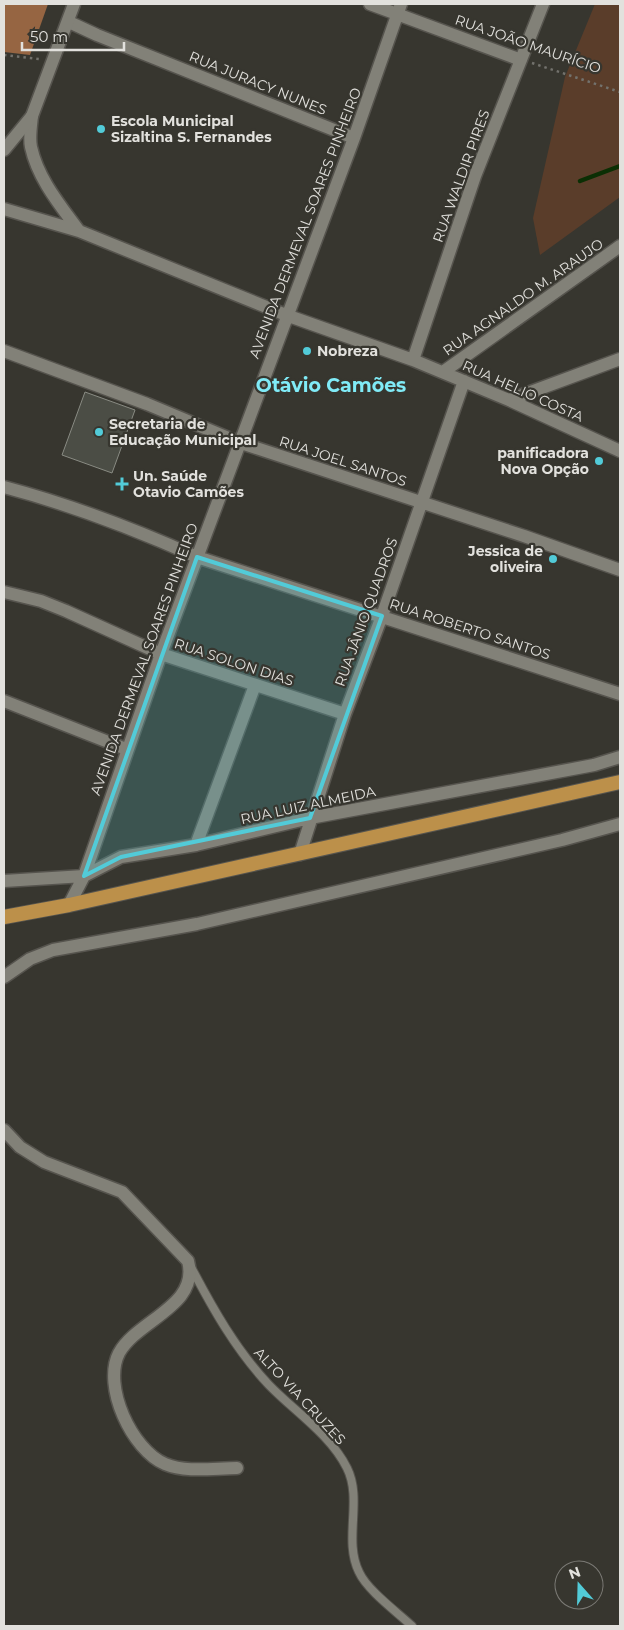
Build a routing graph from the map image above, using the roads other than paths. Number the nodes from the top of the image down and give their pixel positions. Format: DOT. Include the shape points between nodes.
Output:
graph roads {
  1 [pos="74,4"];
  2 [pos="370,4"];
  3 [pos="543,4"];
  4 [pos="399,9"];
  5 [pos="69,22"];
  6 [pos="522,60"];
  7 [pos="32,116"];
  8 [pos="354,138"];
  9 [pos="4,150"];
  10 [pos="4,209"];
  11 [pos="79,231"];
  12 [pos="620,246"];
  13 [pos="286,315"];
  14 [pos="4,351"];
  15 [pos="620,359"];
  16 [pos="413,360"];
  17 [pos="443,372"];
  18 [pos="464,381"];
  19 [pos="509,400"];
  20 [pos="238,442"];
  21 [pos="620,451"];
  22 [pos="4,487"];
  23 [pos="420,501"];
  24 [pos="196,557"];
  25 [pos="620,570"];
  26 [pos="4,592"];
  27 [pos="382,616"];
  28 [pos="161,654"];
  29 [pos="255,685"];
  30 [pos="620,694"];
  31 [pos="4,701"];
  32 [pos="345,714"];
  33 [pos="126,749"];
  34 [pos="620,757"];
  35 [pos="620,782"];
  36 [pos="310,818"];
  37 [pos="620,824"];
  38 [pos="196,844"];
  39 [pos="300,854"];
  40 [pos="84,876"];
  41 [pos="4,881"];
  42 [pos="69,905"];
  43 [pos="4,917"];
  44 [pos="4,977"];
  45 [pos="4,1130"];
  46 [pos="188,1261"];
  47 [pos="237,1468"];
  48 [pos="412,1626"];
  1 -- 5 [label="street"];
  2 -- 4 [label="street, RUA JOÃO MAURÍCIO"];
  3 -- 6 [label="street, RUA WALDIR PIRES"];
  4 -- 6 [label="street, RUA JOÃO MAURÍCIO"];
  4 -- 8 [label="street, AVENIDA DERMEVAL SOARES PINHEIRO"];
  5 -- 7 [label="street"];
  5 -- 8 [label="street, RUA JURACY NUNES"];
  6 -- 16 [label="street, RUA WALDIR PIRES" via="475,176"];
  7 -- 9 [label="street"];
  7 -- 11 [label="street" via="30,146 37,165 55,199"];
  8 -- 13 [label="street, AVENIDA DERMEVAL SOARES PINHEIRO"];
  10 -- 11 [label="street, RUA HELIO COSTA"];
  11 -- 13 [label="street, RUA HELIO COSTA"];
  12 -- 17 [label="street, RUA AGNALDO M. ARAUJO"];
  13 -- 16 [label="street, RUA HELIO COSTA"];
  13 -- 20 [label="street, AVENIDA DERMEVAL SOARES PINHEIRO"];
  14 -- 20 [label="street, RUA JOEL SANTOS"];
  15 -- 19 [label="street"];
  16 -- 17 [label="street, RUA HELIO COSTA"];
  17 -- 18 [label="street, RUA HELIO COSTA"];
  18 -- 19 [label="street, RUA HELIO COSTA"];
  18 -- 23 [label="street, RUA JÂNIO QUADROS"];
  19 -- 21 [label="street, RUA HELIO COSTA"];
  20 -- 23 [label="street, RUA JOEL SANTOS"];
  20 -- 24 [label="street, AVENIDA DERMEVAL SOARES PINHEIRO"];
  22 -- 24 [label="street, RUA ROBERTO SANTOS" via="130,527"];
  23 -- 25 [label="street, RUA JOEL SANTOS"];
  23 -- 27 [label="street, RUA JÂNIO QUADROS"];
  24 -- 27 [label="street, RUA ROBERTO SANTOS"];
  24 -- 28 [label="street, AVENIDA DERMEVAL SOARES PINHEIRO"];
  26 -- 28 [label="street, RUA SOLON DIAS" via="66,611"];
  27 -- 30 [label="street, RUA ROBERTO SANTOS"];
  27 -- 32 [label="street, RUA JÂNIO QUADROS"];
  28 -- 29 [label="street, RUA SOLON DIAS"];
  28 -- 33 [label="street, AVENIDA DERMEVAL SOARES PINHEIRO"];
  29 -- 32 [label="street, RUA SOLON DIAS"];
  29 -- 38 [label="street"];
  31 -- 33 [label="street"];
  32 -- 36 [label="street, RUA JÂNIO QUADROS"];
  33 -- 40 [label="street, AVENIDA DERMEVAL SOARES PINHEIRO"];
  34 -- 36 [label="street, RUA LUIZ ALMEIDA" via="594,765"];
  35 -- 39 [label="highway"];
  36 -- 38 [label="street, RUA LUIZ ALMEIDA"];
  36 -- 39 [label="street, RUA JÂNIO QUADROS"];
  37 -- 44 [label="street" via="197,924 53,950 30,959"];
  38 -- 40 [label="street, RUA LUIZ ALMEIDA" via="121,857"];
  39 -- 42 [label="highway"];
  40 -- 41 [label="street, RUA LUIZ ALMEIDA"];
  40 -- 42 [label="street, AVENIDA DERMEVAL SOARES PINHEIRO"];
  42 -- 43 [label="highway"];
  45 -- 46 [label="street" via="20,1147 44,1162 122,1192"];
  46 -- 47 [label="street" via="191,1275 188,1286 119,1354 116,1372 118,1399 133,1436 156,1460 183,1468"];
  46 -- 48 [label="lane, ALTO VIA CRUZES" via="216,1314 248,1360 325,1439 344,1464 351,1483 352,1555 359,1574"];
}
